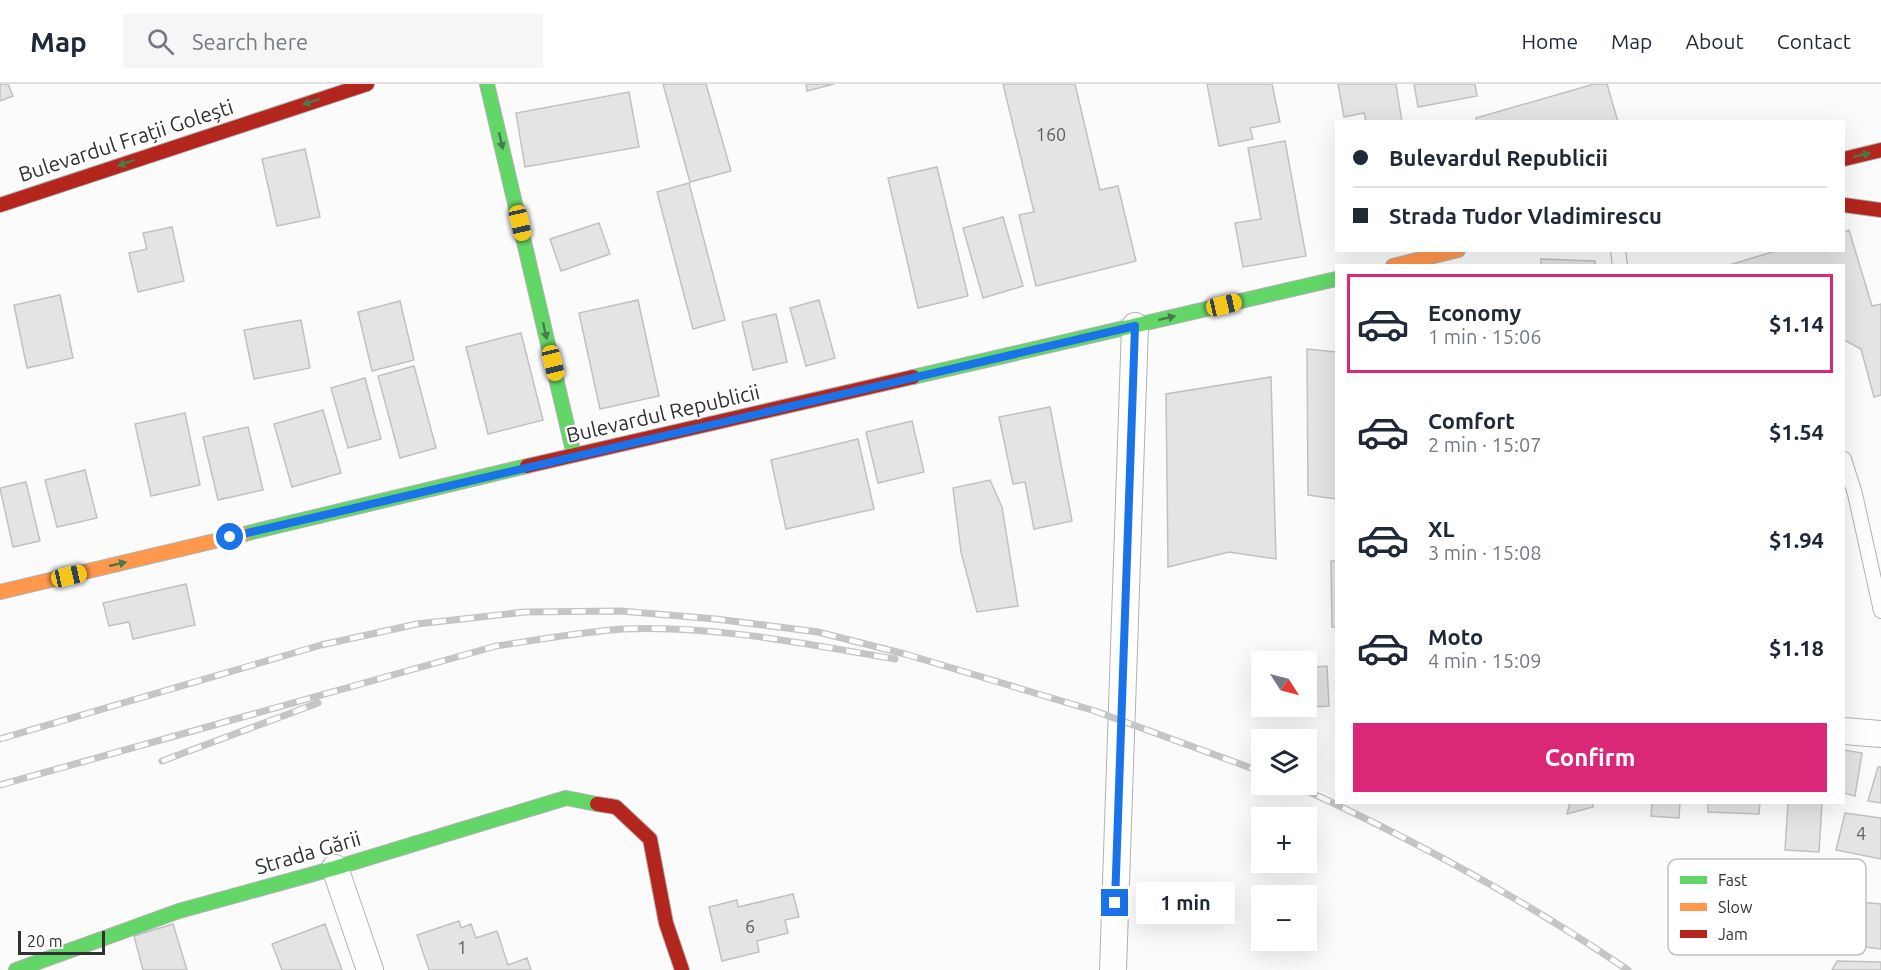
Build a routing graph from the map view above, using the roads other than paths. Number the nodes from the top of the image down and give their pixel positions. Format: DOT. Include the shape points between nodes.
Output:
graph roads {
  1 [pos="367,84"];
  2 [pos="487,84"];
  3 [pos="1881,150"];
  4 [pos="1845,159"];
  5 [pos="0,205"];
  6 [pos="1845,205"];
  7 [pos="1881,210"];
  8 [pos="1450,252"];
  9 [pos="1402,264"];
  10 [pos="1335,279"];
  11 [pos="1135,326"];
  12 [pos="574,455"];
  13 [pos="1845,462"];
  14 [pos="0,592"];
  15 [pos="1881,611"];
  16 [pos="1845,731"];
  17 [pos="1881,734"];
  18 [pos="335,868"];
  19 [pos="16,970"];
  20 [pos="370,970"];
  21 [pos="682,970"];
  22 [pos="1113,970"];
  1 -- 5 [label="main road, Bulevardul Frații Golești, one-way"];
  2 -- 12 [label="main road, one-way"];
  4 -- 3 [label="main road, one-way"];
  6 -- 7 [label="main road"];
  8 -- 9 [label="main road"];
  11 -- 10 [label="main road, Bulevardul Republicii, one-way"];
  11 -- 12 [label="main road, Bulevardul Republicii"];
  11 -- 22 [label="street"];
  14 -- 12 [label="main road, Bulevardul Republicii, one-way"];
  13 -- 15 [label="lane"];
  16 -- 17 [label="street"];
  18 -- 19 [label="main road, Strada Gării" via="179,911"];
  18 -- 20 [label="street"];
  18 -- 21 [label="main road, Strada Gării" via="566,798 616,807 650,838 666,923"];
}
